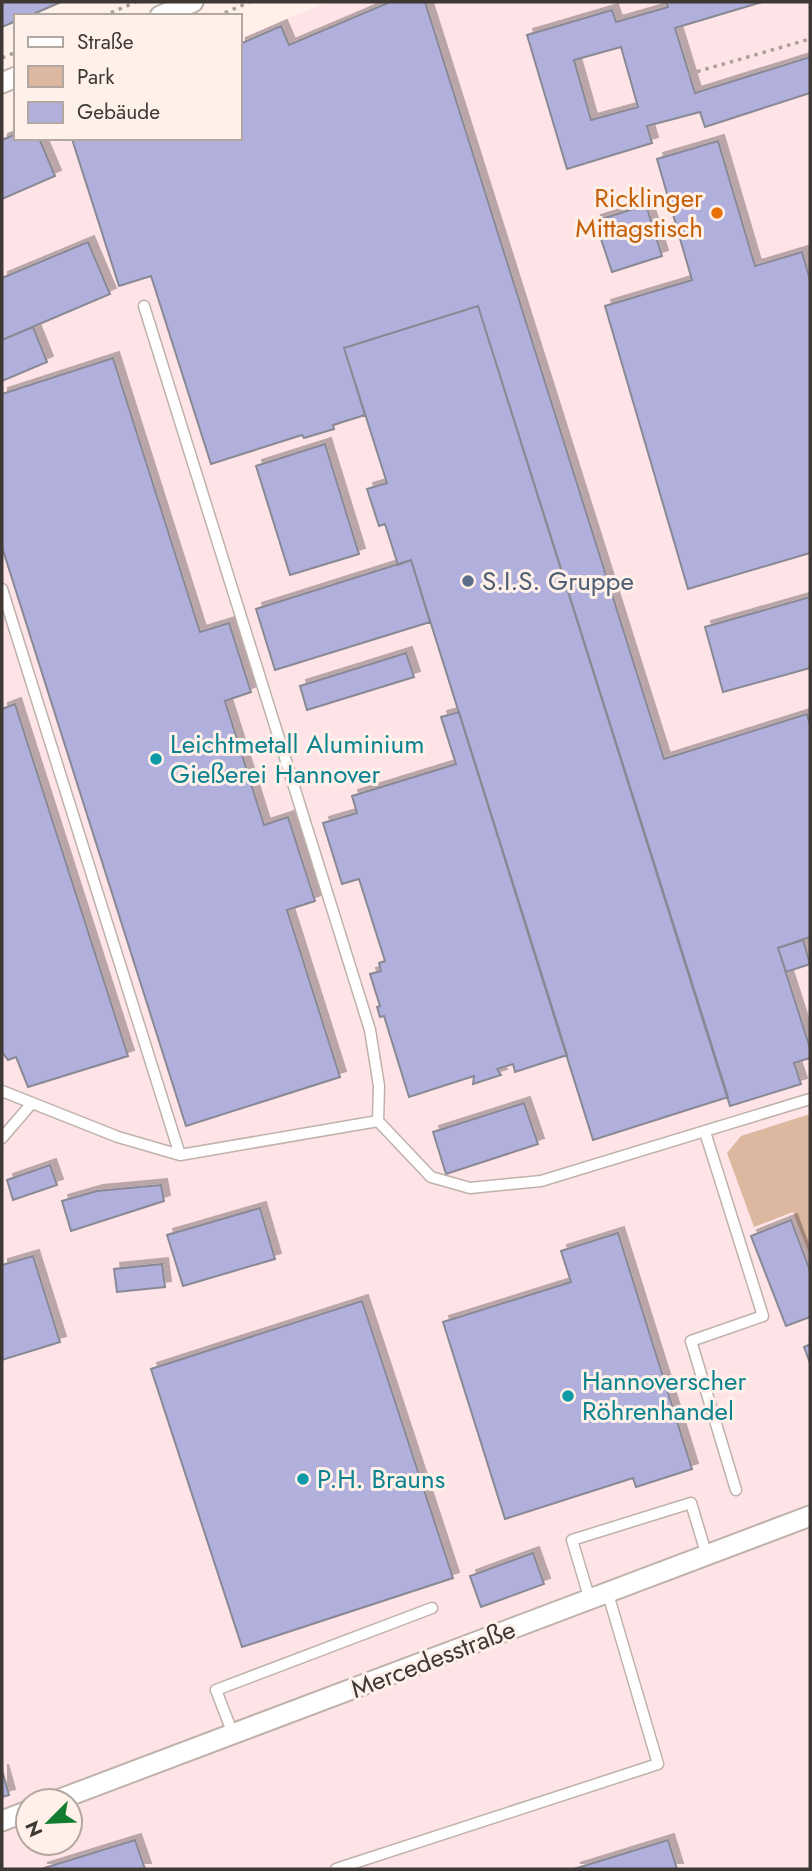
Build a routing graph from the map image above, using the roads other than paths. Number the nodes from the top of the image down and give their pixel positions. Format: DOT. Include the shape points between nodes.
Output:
graph roads {
  1 [pos="193,2"];
  2 [pos="165,14"];
  3 [pos="144,306"];
  4 [pos="2,589"];
  5 [pos="2,1091"];
  6 [pos="810,1099"];
  7 [pos="32,1103"];
  8 [pos="378,1121"];
  9 [pos="705,1132"];
  10 [pos="2,1138"];
  11 [pos="180,1155"];
  12 [pos="736,1490"];
  13 [pos="810,1516"];
  14 [pos="707,1556"];
  15 [pos="599,1597"];
  16 [pos="432,1608"];
  17 [pos="233,1734"];
  18 [pos="84,1790"];
  19 [pos="336,1869"];
  1 -- 2 [label="street"];
  3 -- 8 [label="lane" via="370,1030 379,1086"];
  4 -- 11 [label="lane"];
  5 -- 7 [label="lane"];
  6 -- 9 [label="lane"];
  7 -- 10 [label="lane"];
  7 -- 11 [label="lane" via="118,1138"];
  8 -- 9 [label="lane" via="431,1177 470,1188 541,1181"];
  8 -- 11 [label="lane"];
  9 -- 12 [label="lane" via="763,1316 691,1341"];
  13 -- 14 [label="street, Mercedesstraße"];
  14 -- 15 [label="street, Mercedesstraße"];
  14 -- 15 [label="lane" via="691,1503 572,1540"];
  15 -- 17 [label="street, Mercedesstraße"];
  15 -- 19 [label="lane" via="658,1764"];
  16 -- 17 [label="lane" via="216,1690"];
  17 -- 18 [label="street, Mercedesstraße"];
}
